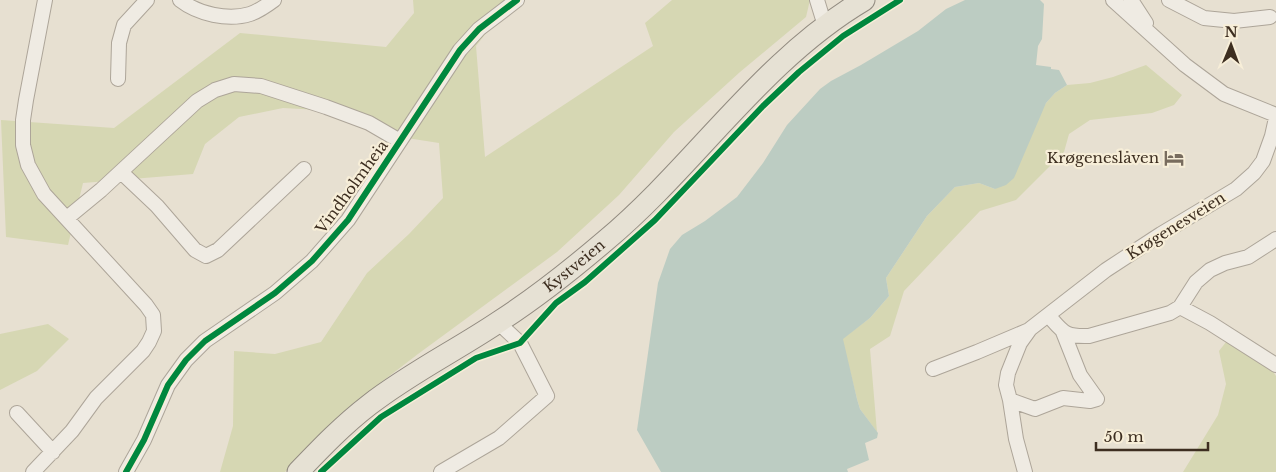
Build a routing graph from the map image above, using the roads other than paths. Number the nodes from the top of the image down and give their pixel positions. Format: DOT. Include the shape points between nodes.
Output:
graph roads {
  1 [pos="45,0"];
  2 [pos="146,0"];
  3 [pos="180,0"];
  4 [pos="274,0"];
  5 [pos="517,0"];
  6 [pos="817,0"];
  7 [pos="864,0"];
  8 [pos="1113,0"];
  9 [pos="1131,0"];
  10 [pos="1168,0"];
  11 [pos="1270,17"];
  12 [pos="825,26"];
  13 [pos="1163,46"];
  14 [pos="118,79"];
  15 [pos="1276,117"];
  16 [pos="400,141"];
  17 [pos="304,169"];
  18 [pos="121,172"];
  19 [pos="66,218"];
  20 [pos="1276,239"];
  21 [pos="1180,307"];
  22 [pos="1048,315"];
  23 [pos="500,321"];
  24 [pos="1030,329"];
  25 [pos="1063,332"];
  26 [pos="1276,365"];
  27 [pos="933,369"];
  28 [pos="1010,400"];
  29 [pos="17,413"];
  30 [pos="53,452"];
  31 [pos="32,472"];
  32 [pos="126,472"];
  33 [pos="298,472"];
  34 [pos="441,472"];
  35 [pos="1025,472"];
  1 -- 19 [label="street" via="26,100 23,145 35,181"];
  2 -- 14 [label="street" via="124,25 119,43"];
  3 -- 4 [label="street" via="200,12 224,16 248,15"];
  5 -- 16 [label="street, Vindholmheia" via="479,29 460,50"];
  6 -- 12 [label="street"];
  7 -- 12 [label="main road, Kystveien"];
  8 -- 13 [label="street"];
  9 -- 13 [label="street"];
  10 -- 11 [label="street" via="1204,18 1234,21"];
  12 -- 23 [label="main road, Kystveien" via="779,65 609,238 566,274"];
  13 -- 15 [label="street" via="1224,94"];
  15 -- 22 [label="street, Krøgenesveien" via="1263,161 1254,173 1236,188 1106,270"];
  16 -- 18 [label="street, Vindholmheia" via="369,123 326,107 261,86 234,84 197,101"];
  16 -- 32 [label="street, Vindholmheia" via="348,220 312,261 275,293 205,341 186,360 168,385"];
  17 -- 18 [label="street" via="218,250 206,256 195,250 157,206"];
  18 -- 19 [label="street, Vindholmheia"];
  19 -- 30 [label="street" via="146,305 153,315 154,331 142,351 96,398"];
  20 -- 21 [label="street" via="1248,257 1210,270 1196,282"];
  21 -- 25 [label="street" via="1170,313 1089,336"];
  21 -- 26 [label="street"];
  22 -- 24 [label="street, Krøgenesveien"];
  22 -- 25 [label="street"];
  23 -- 33 [label="main road, Kystveien" via="370,404 330,438"];
  23 -- 34 [label="street" via="520,343 547,396 499,438"];
  24 -- 27 [label="street"];
  24 -- 28 [label="street, Krøgenesveien" via="1020,342 1008,373 1006,385"];
  25 -- 28 [label="street" via="1080,375 1097,399 1063,398 1035,409"];
  28 -- 35 [label="street, Krøgenesveien"];
  29 -- 30 [label="street"];
  30 -- 31 [label="street"];
}
